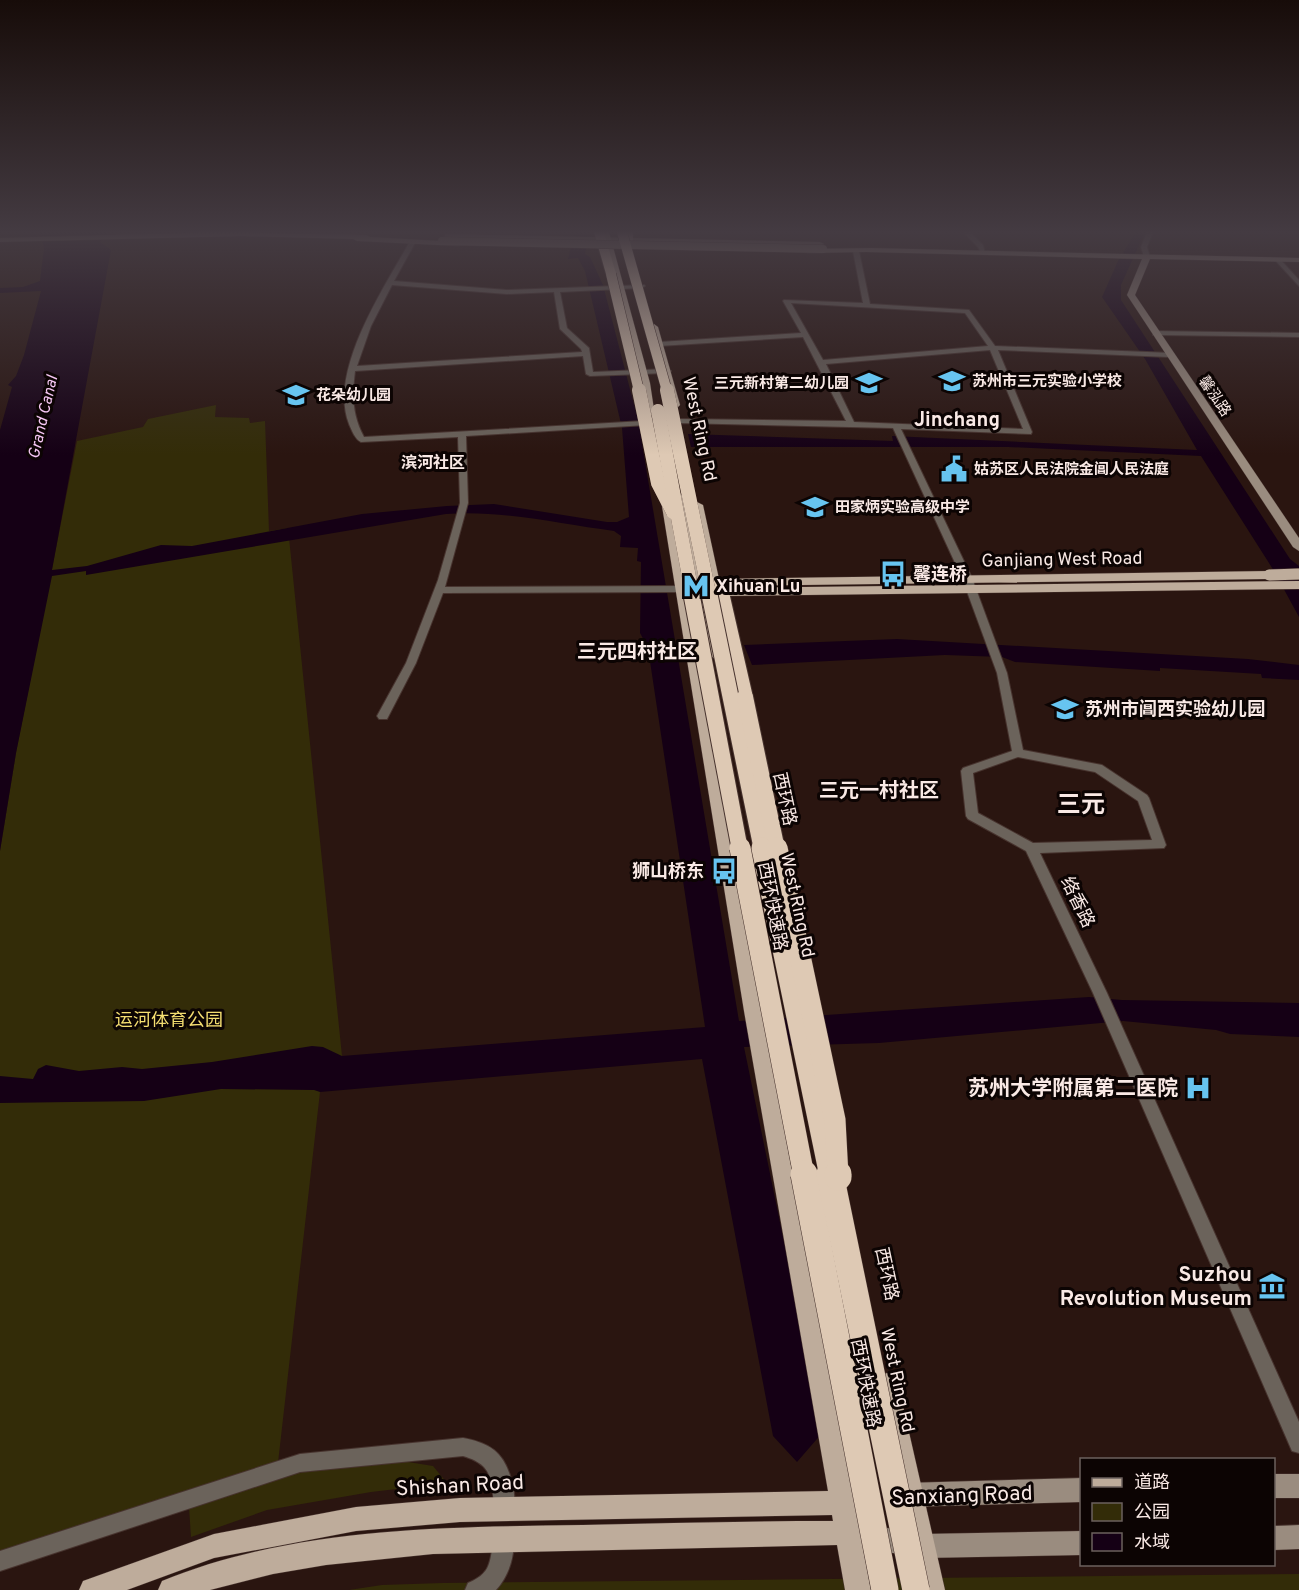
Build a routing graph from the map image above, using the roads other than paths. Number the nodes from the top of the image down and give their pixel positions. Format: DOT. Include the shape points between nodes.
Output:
graph roads {
  1 [pos="379,306"];
  2 [pos="560,306"];
  3 [pos="619,306"];
  4 [pos="625,306"];
  5 [pos="633,306"];
  6 [pos="639,306"];
  7 [pos="648,306"];
  8 [pos="789,306"];
  9 [pos="891,306"];
  10 [pos="1138,306"];
  11 [pos="1156,333"];
  12 [pos="806,335"];
  13 [pos="1299,335"];
  14 [pos="659,344"];
  15 [pos="993,348"];
  16 [pos="586,354"];
  17 [pos="1165,354"];
  18 [pos="821,363"];
  19 [pos="352,369"];
  20 [pos="667,370"];
  21 [pos="642,372"];
  22 [pos="679,421"];
  23 [pos="652,422"];
  24 [pos="851,424"];
  25 [pos="898,430"];
  26 [pos="462,434"];
  27 [pos="663,482"];
  28 [pos="682,529"];
  29 [pos="1299,547"];
  30 [pos="1299,574"];
  31 [pos="1272,580"];
  32 [pos="969,584"];
  33 [pos="1299,585"];
  34 [pos="683,588"];
  35 [pos="711,588"];
  36 [pos="439,590"];
  37 [pos="383,716"];
  38 [pos="1018,753"];
  39 [pos="1031,848"];
  40 [pos="842,1242"];
  41 [pos="1299,1444"];
  42 [pos="1275,1486"];
  43 [pos="1299,1486"];
  44 [pos="1080,1490"];
  45 [pos="911,1494"];
  46 [pos="842,1503"];
  47 [pos="505,1509"];
  48 [pos="848,1533"];
  49 [pos="1299,1537"];
  50 [pos="504,1538"];
  51 [pos="1275,1538"];
  52 [pos="1080,1543"];
  53 [pos="923,1546"];
  54 [pos="0,1561"];
  55 [pos="182,1586"];
  56 [pos="92,1590"];
  57 [pos="475,1590"];
  58 [pos="858,1590"];
  59 [pos="885,1590"];
  60 [pos="916,1590"];
  61 [pos="932,1590"];
  1 -- 19 [label="street" via="356,351"];
  2 -- 16 [label="street" via="564,329 585,348"];
  3 -- 28 [label="highway, bridge" via="658,483"];
  4 -- 21 [label="main road"];
  5 -- 28 [label="highway, 西环快速路, bridge" via="653,382"];
  6 -- 40 [label="highway, West Ring Rd, bridge" via="665,382"];
  7 -- 14 [label="main road"];
  8 -- 12 [label="street"];
  9 -- 15 [label="street" via="967,310"];
  10 -- 11 [label="main road, 馨泓路"];
  11 -- 13 [label="street"];
  11 -- 17 [label="main road, 馨泓路"];
  12 -- 14 [label="street"];
  12 -- 18 [label="street"];
  14 -- 20 [label="main road"];
  15 -- 17 [label="street"];
  15 -- 18 [label="street"];
  15 -- 25 [label="street" via="1028,432"];
  16 -- 19 [label="street"];
  16 -- 21 [label="street" via="590,374"];
  17 -- 29 [label="main road, 馨泓路"];
  18 -- 24 [label="street"];
  19 -- 26 [label="street" via="350,414 361,440"];
  20 -- 21 [label="street"];
  20 -- 22 [label="main road"];
  21 -- 23 [label="main road"];
  22 -- 23 [label="street"];
  22 -- 24 [label="street"];
  22 -- 35 [label="main road"];
  23 -- 26 [label="street"];
  23 -- 27 [label="main road"];
  24 -- 25 [label="street"];
  25 -- 32 [label="street"];
  26 -- 36 [label="street" via="464,503"];
  27 -- 34 [label="main road"];
  27 -- 35 [label="main road" via="685,505"];
  28 -- 59 [label="highway, 西环快速路, bridge" via="720,747"];
  30 -- 31 [label="main road, Ganjiang West Road, bridge"];
  31 -- 32 [label="main road, Ganjiang West Road"];
  31 -- 33 [label="main road, Ganjiang West Road"];
  32 -- 35 [label="main road, Ganjiang West Road"];
  32 -- 38 [label="street" via="1002,673"];
  34 -- 35 [label="main road, Ganjiang West Road"];
  34 -- 36 [label="street"];
  34 -- 46 [label="main road" via="753,1011"];
  35 -- 40 [label="highway, bridge" via="745,697 835,1120"];
  35 -- 45 [label="main road, 西环路" via="712,652 732,664"];
  36 -- 37 [label="street" via="411,663"];
  38 -- 39 [label="street" via="967,771 972,816"];
  38 -- 39 [label="street" via="1098,768 1143,798 1160,845"];
  39 -- 41 [label="street, 络香路" via="1100,993"];
  40 -- 60 [label="highway, West Ring Rd, bridge"];
  42 -- 43 [label="main road"];
  44 -- 45 [label="main road, Sanxiang Road"];
  45 -- 46 [label="main road, Sanxiang Road"];
  45 -- 53 [label="main road, 西环路"];
  46 -- 47 [label="main road, Shishan Road"];
  46 -- 48 [label="main road"];
  47 -- 54 [label="street" via="499,1469 477,1450 463,1447 300,1463"];
  47 -- 56 [label="main road, Shishan Road" via="356,1519 247,1539 192,1553"];
  48 -- 50 [label="main road"];
  48 -- 53 [label="main road"];
  48 -- 58 [label="main road"];
  49 -- 51 [label="main road"];
  50 -- 55 [label="main road" via="356,1549 244,1568"];
  50 -- 57 [label="street" via="493,1580"];
  52 -- 53 [label="main road"];
  53 -- 61 [label="main road, 西环路"];
}
